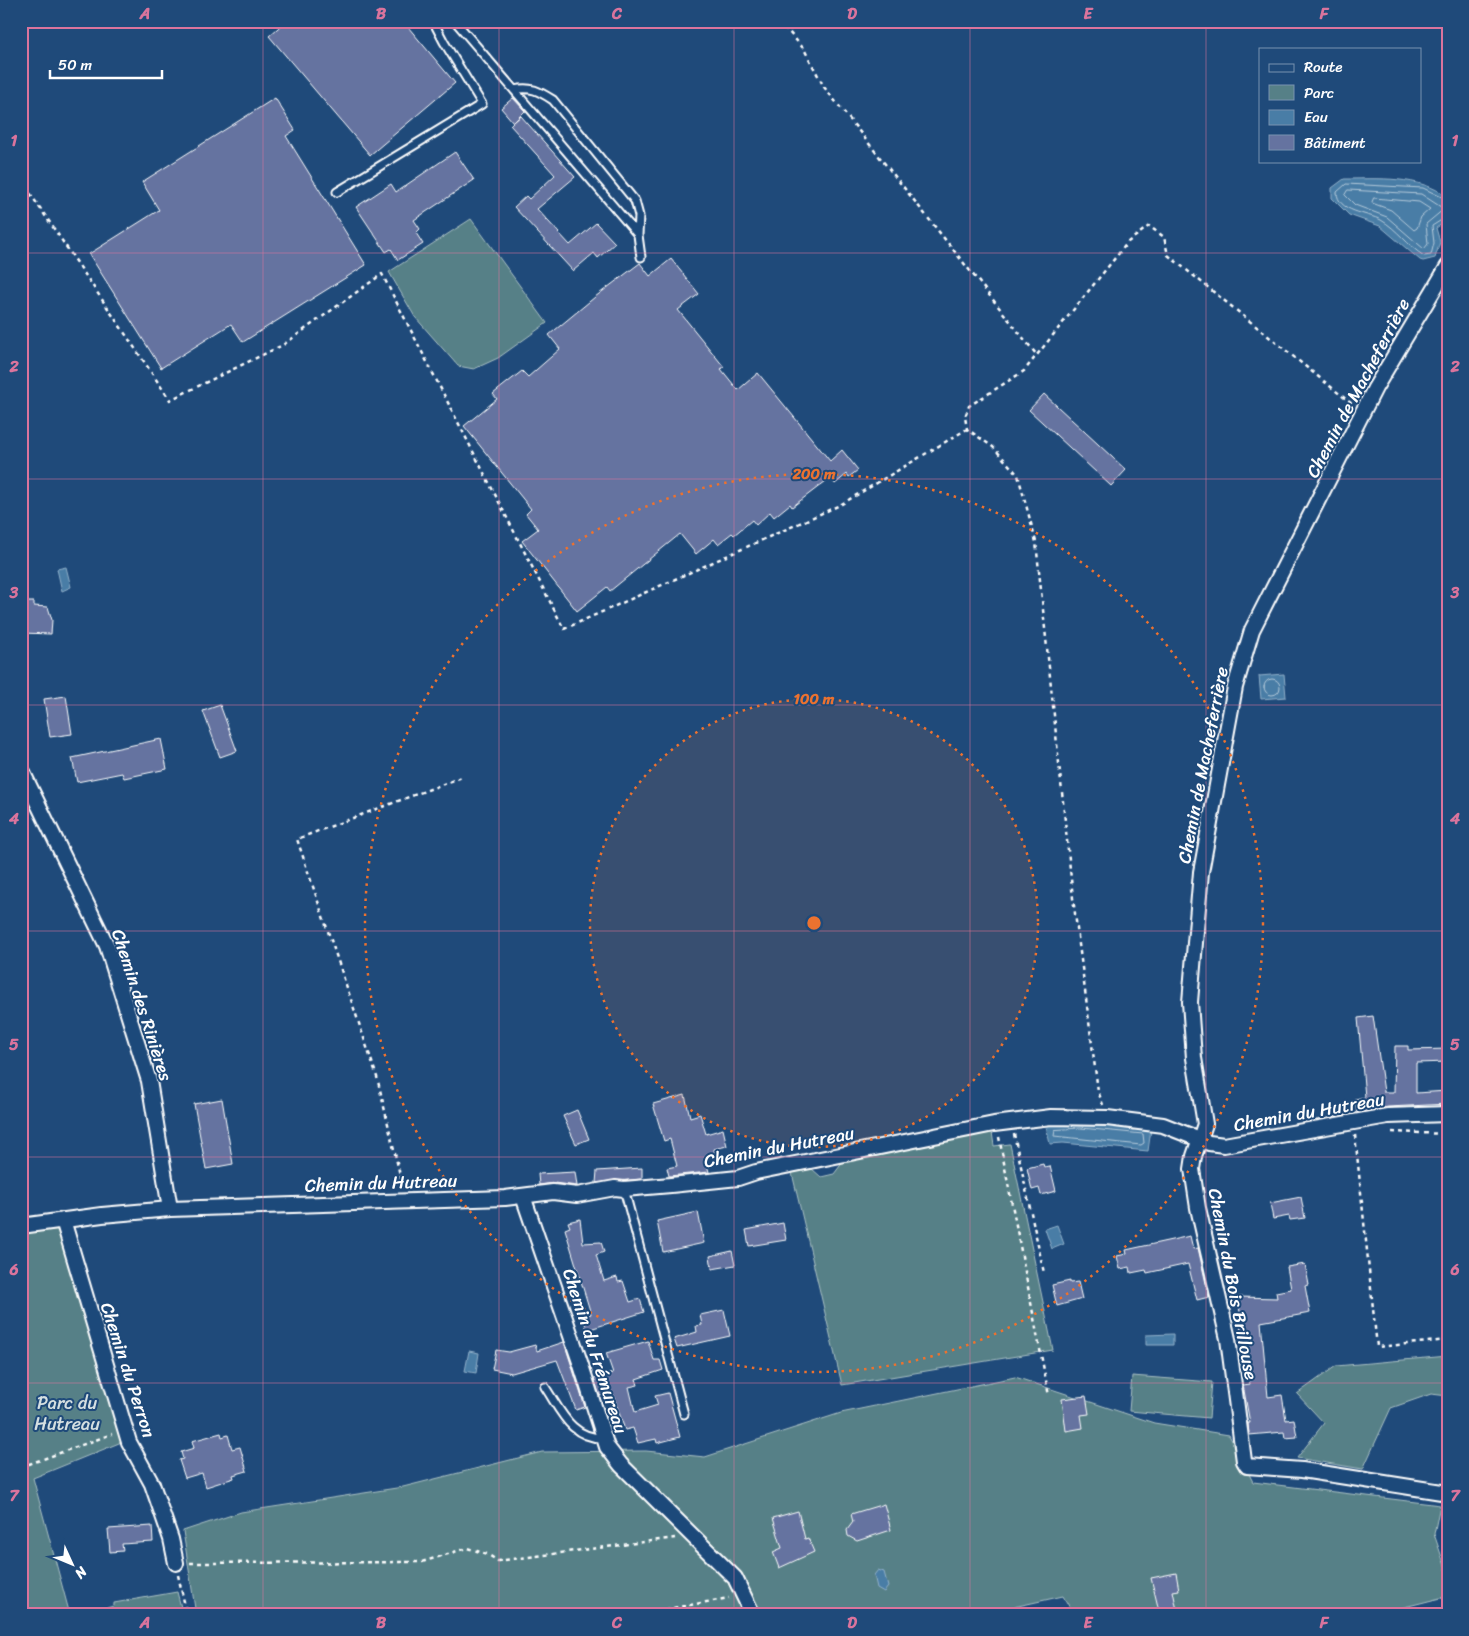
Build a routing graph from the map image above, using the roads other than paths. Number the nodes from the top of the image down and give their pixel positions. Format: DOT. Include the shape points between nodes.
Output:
graph roads {
  1 [pos="433,21"];
  2 [pos="455,21"];
  3 [pos="514,90"];
  4 [pos="337,192"];
  5 [pos="638,235"];
  6 [pos="641,257"];
  7 [pos="1448,266"];
  8 [pos="21,769"];
  9 [pos="1448,1114"];
  10 [pos="1200,1139"];
  11 [pos="624,1189"];
  12 [pos="525,1196"];
  13 [pos="170,1209"];
  14 [pos="63,1220"];
  15 [pos="21,1226"];
  16 [pos="545,1387"];
  17 [pos="684,1414"];
  18 [pos="604,1438"];
  19 [pos="1448,1493"];
  20 [pos="176,1564"];
  21 [pos="753,1615"];
  1 -- 4 [label="lane" via="482,104"];
  2 -- 3 [label="lane"];
  3 -- 5 [label="lane"];
  3 -- 5 [label="lane" via="526,87 538,90 553,100 635,201 639,216"];
  5 -- 6 [label="lane"];
  7 -- 10 [label="street, Chemin de Macheferrière" via="1363,412 1252,630 1235,687 1201,872 1195,936 1191,1030 1205,1124"];
  8 -- 13 [label="street, Chemin des Rinières" via="107,946 149,1081"];
  9 -- 10 [label="street, Chemin du Hutreau" via="1388,1116 1234,1144 1216,1144"];
  10 -- 11 [label="street, Chemin du Hutreau" via="1163,1124 1051,1117 996,1123 742,1177"];
  10 -- 19 [label="street, Chemin du Bois Brillouse" via="1192,1163 1196,1198 1228,1339 1244,1461 1248,1466 1302,1470"];
  11 -- 12 [label="street, Chemin du Hutreau" via="576,1195 553,1192"];
  11 -- 17 [label="lane"];
  12 -- 13 [label="street, Chemin du Hutreau"];
  12 -- 18 [label="street, Chemin du Frémureau"];
  13 -- 14 [label="street, Chemin du Hutreau"];
  14 -- 15 [label="street, Chemin du Hutreau"];
  14 -- 20 [label="street, Chemin du Perron" via="125,1430 152,1484"];
  16 -- 18 [label="lane" via="573,1429 591,1438"];
  18 -- 21 [label="street, Chemin du Frémureau" via="621,1465 735,1578"];
}
